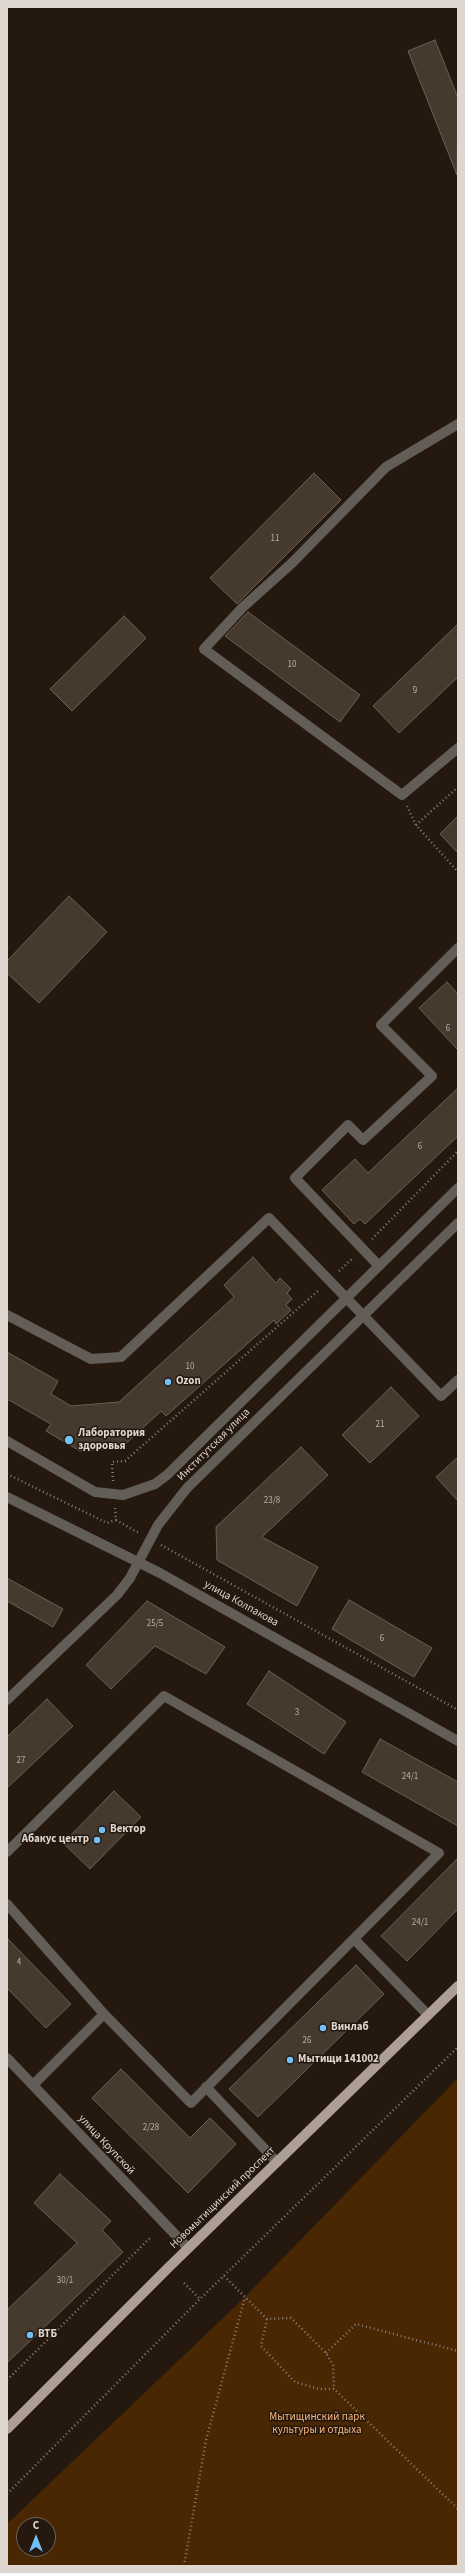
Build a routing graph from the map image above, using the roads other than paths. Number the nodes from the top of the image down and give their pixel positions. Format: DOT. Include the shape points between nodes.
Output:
graph roads {
  1 [pos="458,424"];
  2 [pos="458,748"];
  3 [pos="458,948"];
  4 [pos="458,1188"];
  5 [pos="458,1223"];
  6 [pos="379,1266"];
  7 [pos="346,1299"];
  8 [pos="7,1315"];
  9 [pos="362,1315"];
  10 [pos="458,1380"];
  11 [pos="7,1442"];
  12 [pos="7,1497"];
  13 [pos="138,1562"];
  14 [pos="7,1700"];
  15 [pos="458,1741"];
  16 [pos="7,1852"];
  17 [pos="7,1904"];
  18 [pos="354,1939"];
  19 [pos="458,1986"];
  20 [pos="104,2014"];
  21 [pos="428,2015"];
  22 [pos="7,2058"];
  23 [pos="33,2085"];
  24 [pos="206,2087"];
  25 [pos="277,2162"];
  26 [pos="188,2248"];
  27 [pos="7,2429"];
  1 -- 2 [label="street" via="386,467 292,563 243,607 204,649 402,795"];
  3 -- 6 [label="street" via="381,1024 432,1076 364,1140 348,1125 295,1178"];
  4 -- 6 [label="street"];
  5 -- 9 [label="street, Институтская улица"];
  6 -- 7 [label="street"];
  7 -- 8 [label="street" via="269,1218 121,1357 91,1359"];
  7 -- 9 [label="street"];
  7 -- 11 [label="street" via="167,1475 144,1489 114,1494 95,1492"];
  9 -- 10 [label="street" via="440,1396"];
  9 -- 13 [label="street, Институтская улица" via="187,1488 171,1507"];
  12 -- 13 [label="street, улица Колпакова"];
  13 -- 14 [label="street, Институтская улица" via="117,1596"];
  13 -- 15 [label="street, улица Колпакова"];
  16 -- 18 [label="street" via="164,1696 439,1853"];
  17 -- 20 [label="street"];
  18 -- 21 [label="street"];
  18 -- 24 [label="street"];
  19 -- 21 [label="main road, Новомытищинский проспект"];
  20 -- 23 [label="street"];
  20 -- 24 [label="street" via="191,2103"];
  21 -- 25 [label="main road, Новомытищинский проспект"];
  22 -- 23 [label="street, улица Крупской"];
  23 -- 26 [label="street, улица Крупской"];
  24 -- 25 [label="street"];
  25 -- 26 [label="main road, Новомытищинский проспект"];
  26 -- 27 [label="main road, Новомытищинский проспект"];
}
